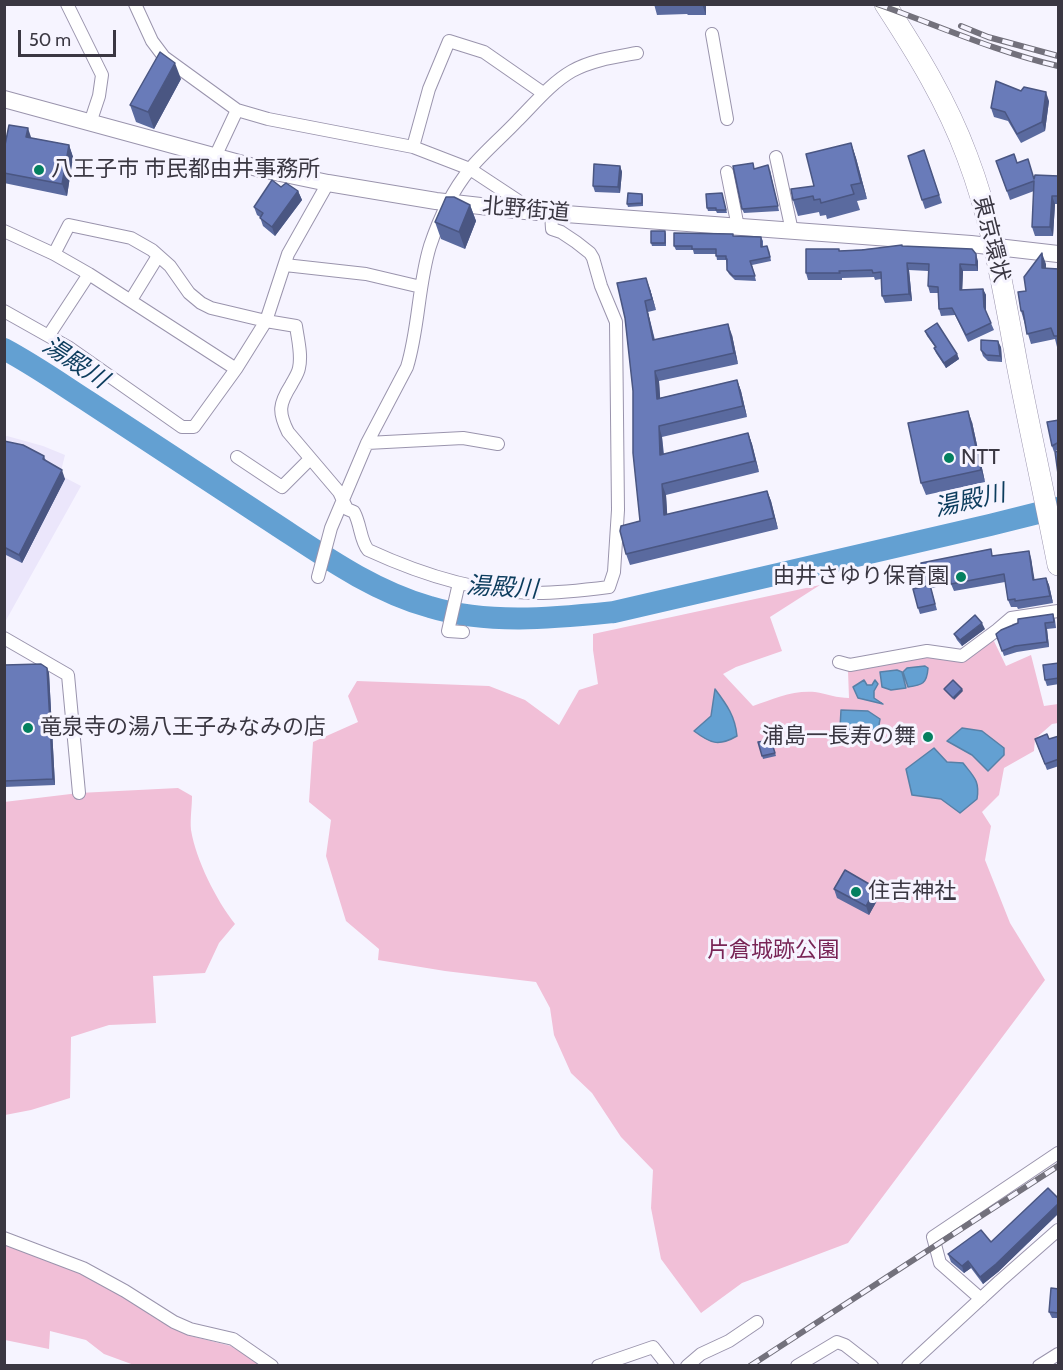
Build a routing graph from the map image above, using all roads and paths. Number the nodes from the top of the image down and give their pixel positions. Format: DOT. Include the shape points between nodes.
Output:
graph roads {
  1 [pos="67,4"];
  2 [pos="135,4"];
  3 [pos="885,4"];
  4 [pos="712,34"];
  5 [pos="637,53"];
  6 [pos="909,66"];
  7 [pos="934,83"];
  8 [pos="543,93"];
  9 [pos="4,99"];
  10 [pos="237,110"];
  11 [pos="728,119"];
  12 [pos="90,123"];
  13 [pos="413,147"];
  14 [pos="215,157"];
  15 [pos="776,157"];
  16 [pos="471,168"];
  17 [pos="727,172"];
  18 [pos="328,183"];
  19 [pos="448,203"];
  20 [pos="525,211"];
  21 [pos="551,213"];
  22 [pos="738,226"];
  23 [pos="4,231"];
  24 [pos="792,231"];
  25 [pos="995,247"];
  26 [pos="54,254"];
  27 [pos="1059,254"];
  28 [pos="158,256"];
  29 [pos="285,265"];
  30 [pos="89,274"];
  31 [pos="421,287"];
  32 [pos="131,300"];
  33 [pos="4,311"];
  34 [pos="266,321"];
  35 [pos="49,335"];
  36 [pos="236,369"];
  37 [pos="367,443"];
  38 [pos="498,444"];
  39 [pos="237,457"];
  40 [pos="310,459"];
  41 [pos="343,501"];
  42 [pos="1059,565"];
  43 [pos="318,575"];
  44 [pos="459,585"];
  45 [pos="1059,612"];
  46 [pos="463,632"];
  47 [pos="4,638"];
  48 [pos="839,662"];
  49 [pos="79,793"];
  50 [pos="1059,1153"];
  51 [pos="1059,1230"];
  52 [pos="4,1238"];
  53 [pos="981,1299"];
  54 [pos="757,1322"];
  55 [pos="1059,1354"];
  56 [pos="272,1365"];
  57 [pos="598,1365"];
  58 [pos="668,1365"];
  59 [pos="687,1365"];
  60 [pos="797,1365"];
  61 [pos="872,1365"];
  62 [pos="908,1365"];
  63 [pos="1039,1365"];
  1 -- 12 [label="street" via="102,75"];
  2 -- 10 [label="street" via="164,57"];
  3 -- 7 [label="highway, 東京環状"];
  4 -- 11 [label="street"];
  5 -- 8 [label="street" via="590,63 570,72"];
  6 -- 7 [label="street"];
  7 -- 25 [label="highway, 東京環状" via="967,154"];
  8 -- 13 [label="street" via="484,52 449,40 429,89"];
  8 -- 16 [label="street"];
  9 -- 12 [label="main road, 北野街道"];
  10 -- 13 [label="street"];
  10 -- 14 [label="street"];
  12 -- 14 [label="main road, 北野街道"];
  13 -- 16 [label="street"];
  14 -- 18 [label="main road, 北野街道"];
  15 -- 24 [label="street"];
  16 -- 19 [label="street"];
  16 -- 20 [label="street" via="517,200"];
  17 -- 22 [label="street"];
  18 -- 19 [label="main road, 北野街道"];
  18 -- 29 [label="street"];
  19 -- 20 [label="main road, 北野街道"];
  19 -- 31 [label="street" via="430,246"];
  20 -- 21 [label="main road, 北野街道"];
  21 -- 22 [label="main road, 北野街道"];
  21 -- 44 [label="street" via="552,229 576,242 593,258 616,322 618,510 614,572 609,587 577,591 534,593"];
  22 -- 24 [label="main road, 北野街道"];
  23 -- 26 [label="street"];
  24 -- 25 [label="main road, 北野街道"];
  25 -- 27 [label="main road, 北野街道"];
  25 -- 42 [label="highway, 東京環状"];
  26 -- 28 [label="street" via="69,225 131,238"];
  26 -- 30 [label="street"];
  28 -- 32 [label="street"];
  28 -- 34 [label="street" via="201,303"];
  29 -- 31 [label="street" via="366,274"];
  29 -- 34 [label="street"];
  30 -- 32 [label="street"];
  30 -- 35 [label="street"];
  31 -- 37 [label="street" via="407,367"];
  32 -- 36 [label="street"];
  33 -- 35 [label="street"];
  34 -- 36 [label="street"];
  34 -- 40 [label="street" via="296,326 300,365 284,396 281,415 288,432"];
  35 -- 36 [label="street" via="183,427 194,427"];
  37 -- 38 [label="street" via="463,438"];
  37 -- 41 [label="street"];
  39 -- 40 [label="street" via="282,487"];
  40 -- 41 [label="street"];
  41 -- 43 [label="street" via="330,530"];
  41 -- 44 [label="street" via="346,509 354,512 368,550"];
  44 -- 46 [label="street" via="448,631"];
  45 -- 48 [label="street" via="1011,618 962,656 927,651 850,665"];
  47 -- 49 [label="street" via="68,675"];
  50 -- 53 [label="street" via="933,1237 940,1263"];
  51 -- 53 [label="street"];
  52 -- 56 [label="street" via="82,1268 174,1322 233,1339"];
  53 -- 62 [label="street"];
  54 -- 59 [label="street"];
  55 -- 63 [label="street"];
  57 -- 58 [label="street" via="653,1347"];
  60 -- 61 [label="street" via="837,1342"];
}
